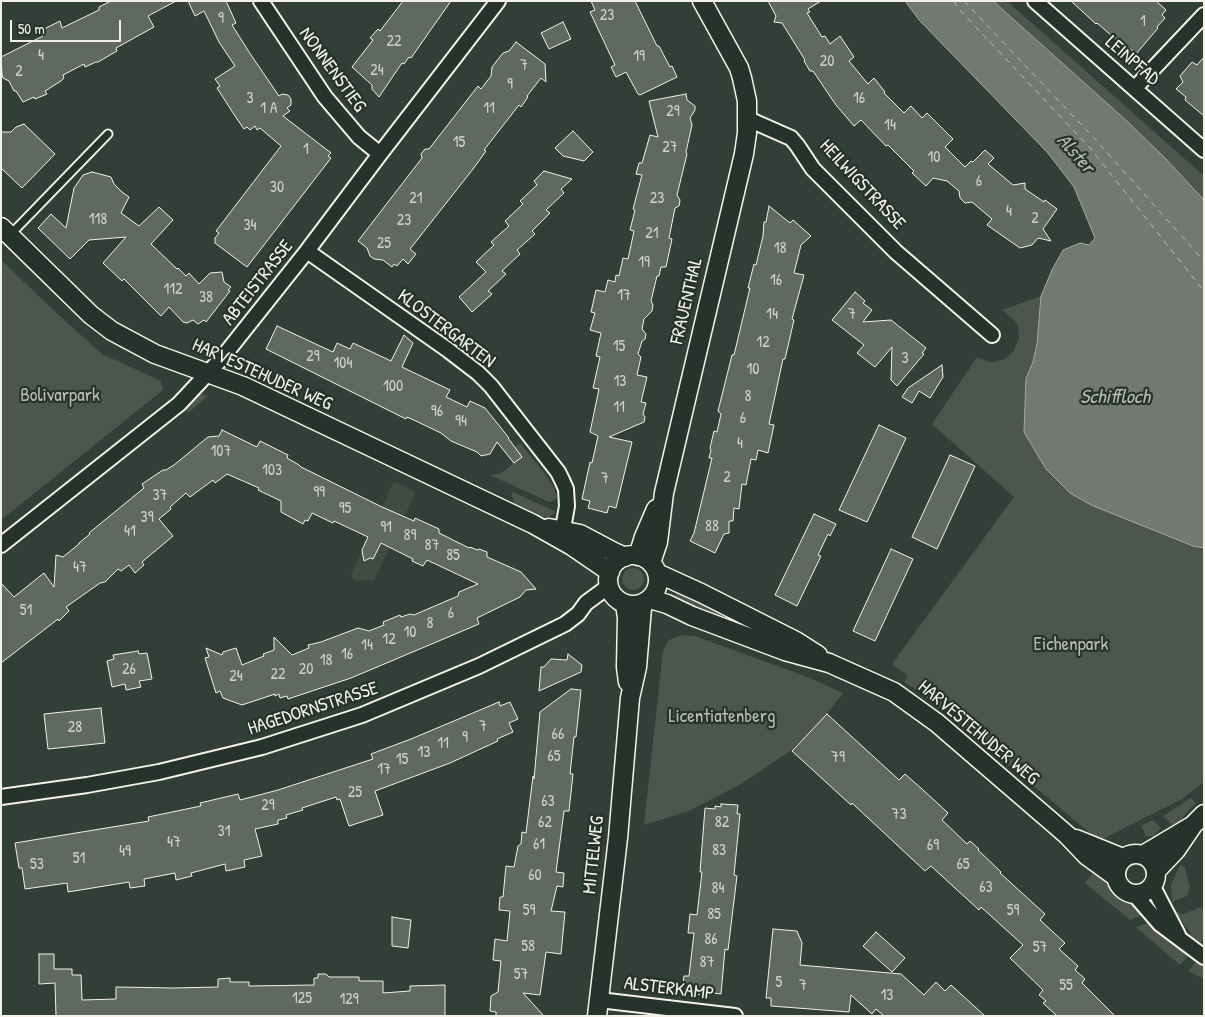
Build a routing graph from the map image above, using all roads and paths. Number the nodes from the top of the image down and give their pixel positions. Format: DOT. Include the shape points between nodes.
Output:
graph roads {
  1 [pos="261,1"];
  2 [pos="498,1"];
  3 [pos="702,1"];
  4 [pos="1035,1"];
  5 [pos="1204,15"];
  6 [pos="1135,88"];
  7 [pos="748,119"];
  8 [pos="108,134"];
  9 [pos="1204,150"];
  10 [pos="380,154"];
  11 [pos="5,231"];
  12 [pos="307,251"];
  13 [pos="992,335"];
  14 [pos="208,373"];
  15 [pos="560,534"];
  16 [pos="1,545"];
  17 [pos="643,562"];
  18 [pos="610,579"];
  19 [pos="647,601"];
  20 [pos="625,604"];
  21 [pos="829,662"];
  22 [pos="630,698"];
  23 [pos="1,796"];
  24 [pos="1198,820"];
  25 [pos="1067,835"];
  26 [pos="1143,855"];
  27 [pos="1123,858"];
  28 [pos="1116,877"];
  29 [pos="1154,878"];
  30 [pos="1134,894"];
  31 [pos="1182,942"];
  32 [pos="1204,957"];
  33 [pos="598,1008"];
  34 [pos="735,1016"];
  1 -- 10 [label="street, NONNENSTIEG" via="341,118"];
  2 -- 10 [label="street, ABTEISTRASSE"];
  3 -- 7 [label="street" via="739,68"];
  4 -- 6 [label="street, LEINPFAD"];
  5 -- 6 [label="street"];
  6 -- 9 [label="street, LEINPFAD"];
  7 -- 13 [label="street, HEILWIGSTRASSE" via="791,138 813,169 896,252"];
  7 -- 17 [label="street, FRAUENTHAL" via="744,154 664,493 658,542"];
  8 -- 11 [label="lane"];
  10 -- 12 [label="street, ABTEISTRASSE"];
  11 -- 14 [label="street, HARVESTEHUDER WEG" via="112,332 156,354"];
  12 -- 14 [label="street, ABTEISTRASSE"];
  12 -- 15 [label="street, KLOSTERGARTEN" via="448,350 491,386 562,480 567,506"];
  14 -- 15 [label="street, HARVESTEHUDER WEG" via="243,386"];
  14 -- 16 [label="street, ABTEISTRASSE" via="179,404"];
  15 -- 17 [label="street, HARVESTEHUDER WEG" via="587,537 614,552"];
  15 -- 18 [label="street, HARVESTEHUDER WEG"];
  17 -- 18 [label="street" via="616,562"];
  17 -- 19 [label="street" via="657,588"];
  17 -- 21 [label="street, HARVESTEHUDER WEG" via="796,641"];
  18 -- 20 [label="street, HARVESTEHUDER WEG" via="616,598"];
  18 -- 23 [label="street, HAGEDORNSTRASSE" via="565,624 479,666 362,715 262,747 159,772"];
  19 -- 20 [label="street, HARVESTEHUDER WEG"];
  19 -- 21 [label="street, HARVESTEHUDER WEG" via="667,604 785,651"];
  19 -- 22 [label="street, MITTELWEG" via="642,608 637,667"];
  20 -- 22 [label="street, MITTELWEG"];
  21 -- 25 [label="street, HARVESTEHUDER WEG" via="878,683 912,703"];
  22 -- 33 [label="street, MITTELWEG"];
  24 -- 26 [label="street"];
  24 -- 29 [label="street"];
  25 -- 27 [label="street, HARVESTEHUDER WEG"];
  25 -- 28 [label="street, HARVESTEHUDER WEG" via="1087,856"];
  26 -- 27 [label="street"];
  26 -- 29 [label="street, HARVESTEHUDER WEG" via="1151,861"];
  27 -- 28 [label="street" via="1117,867"];
  28 -- 30 [label="street, HARVESTEHUDER WEG" via="1124,890"];
  29 -- 30 [label="street" via="1144,892"];
  29 -- 31 [label="street, HARVESTEHUDER WEG"];
  30 -- 31 [label="street, HARVESTEHUDER WEG" via="1160,924"];
  31 -- 32 [label="street, HARVESTEHUDER WEG"];
  33 -- 34 [label="street, ALSTERKAMP"];
}
